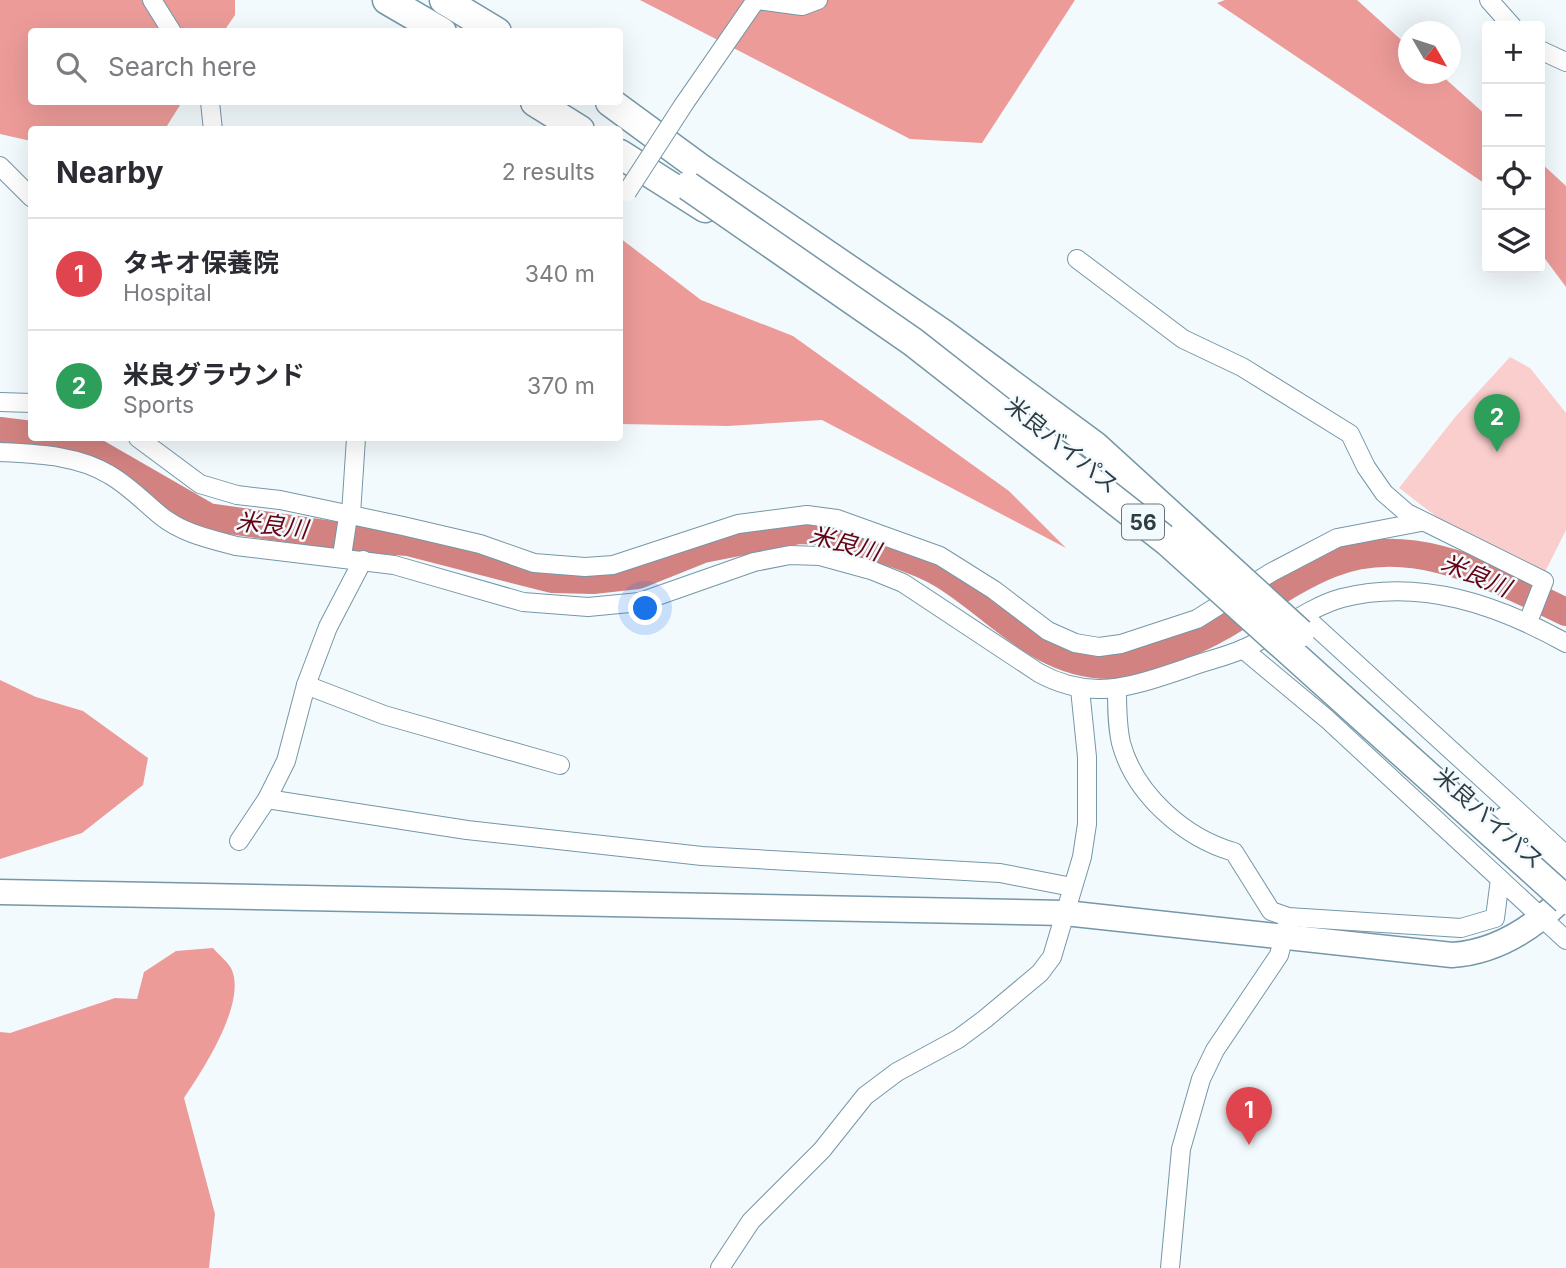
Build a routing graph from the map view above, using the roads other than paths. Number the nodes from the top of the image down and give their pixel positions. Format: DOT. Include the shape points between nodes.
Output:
graph roads {
  1 [pos="152,0"];
  2 [pos="368,0"];
  3 [pos="387,0"];
  4 [pos="418,0"];
  5 [pos="444,0"];
  6 [pos="756,0"];
  7 [pos="818,0"];
  8 [pos="1489,0"];
  9 [pos="1508,21"];
  10 [pos="170,28"];
  11 [pos="412,28"];
  12 [pos="435,28"];
  13 [pos="464,28"];
  14 [pos="490,28"];
  15 [pos="1545,52"];
  16 [pos="1566,61"];
  17 [pos="210,105"];
  18 [pos="540,105"];
  19 [pos="562,105"];
  20 [pos="590,105"];
  21 [pos="614,105"];
  22 [pos="213,126"];
  23 [pos="574,126"];
  24 [pos="596,126"];
  25 [pos="618,126"];
  26 [pos="623,130"];
  27 [pos="623,142"];
  28 [pos="623,156"];
  29 [pos="0,166"];
  30 [pos="691,182"];
  31 [pos="28,194"];
  32 [pos="623,196"];
  33 [pos="1077,259"];
  34 [pos="0,402"];
  35 [pos="28,403"];
  36 [pos="142,441"];
  37 [pos="356,441"];
  38 [pos="0,452"];
  39 [pos="349,519"];
  40 [pos="1421,522"];
  41 [pos="342,552"];
  42 [pos="363,561"];
  43 [pos="1304,616"];
  44 [pos="1529,618"];
  45 [pos="1566,643"];
  46 [pos="1243,649"];
  47 [pos="306,685"];
  48 [pos="1080,689"];
  49 [pos="1118,689"];
  50 [pos="560,765"];
  51 [pos="267,799"];
  52 [pos="239,841"];
  53 [pos="1566,855"];
  54 [pos="1566,878"];
  55 [pos="1500,880"];
  56 [pos="1072,887"];
  57 [pos="0,891"];
  58 [pos="1560,903"];
  59 [pos="1065,913"];
  60 [pos="1286,926"];
  61 [pos="1566,940"];
  62 [pos="720,1268"];
  63 [pos="1170,1268"];
  1 -- 10 [label="street"];
  2 -- 11 [label="main road"];
  3 -- 12 [label="main road"];
  4 -- 13 [label="main road"];
  5 -- 14 [label="main road"];
  6 -- 7 [label="street" via="802,6"];
  6 -- 32 [label="street, bridge"];
  8 -- 9 [label="street"];
  15 -- 16 [label="street"];
  17 -- 22 [label="street"];
  18 -- 23 [label="main road"];
  19 -- 24 [label="main road"];
  20 -- 25 [label="main road, 米良バイパス / 56"];
  21 -- 54 [label="main road, bridge" via="942,333 1084,438"];
  26 -- 30 [label="main road, 米良バイパス / 56"];
  27 -- 30 [label="main road, 米良バイパス / 56"];
  28 -- 58 [label="main road" via="758,244 902,349 1159,553"];
  29 -- 31 [label="street"];
  30 -- 58 [label="main road, 米良バイパス / 56" via="915,331 1109,482 1274,624"];
  33 -- 40 [label="street" via="1183,339 1242,367 1350,434 1384,493"];
  34 -- 35 [label="street"];
  36 -- 39 [label="street" via="200,484"];
  37 -- 39 [label="street"];
  38 -- 41 [label="street" via="82,461 110,474 162,517 210,540 236,546"];
  39 -- 40 [label="street" via="480,544 534,563 585,567 627,562 738,524 824,516 940,556 1048,631 1099,647 1197,619 1337,538"];
  39 -- 41 [label="street"];
  40 -- 44 [label="street" via="1545,581"];
  41 -- 42 [label="street"];
  42 -- 47 [label="street" via="328,627"];
  42 -- 48 [label="street" via="425,572 523,602 588,607 640,602 754,562 790,555 820,556 903,583 1039,673"];
  43 -- 44 [label="street" via="1340,599 1413,591 1445,594"];
  43 -- 46 [label="street"];
  43 -- 53 [label="street"];
  44 -- 45 [label="street"];
  46 -- 49 [label="street"];
  46 -- 55 [label="street" via="1327,719"];
  47 -- 50 [label="street" via="384,715"];
  47 -- 51 [label="street" via="286,761"];
  48 -- 49 [label="street"];
  48 -- 56 [label="street" via="1088,792 1082,856"];
  49 -- 60 [label="street" via="1122,745 1145,789 1197,838 1234,852 1271,911"];
  51 -- 52 [label="street"];
  51 -- 56 [label="street" via="467,830 702,856 1000,873"];
  55 -- 58 [label="street"];
  55 -- 60 [label="street" via="1495,918 1461,928"];
  56 -- 59 [label="street"];
  57 -- 59 [label="street"];
  58 -- 60 [label="street" via="1499,945 1452,955"];
  58 -- 61 [label="street"];
  59 -- 60 [label="street"];
  59 -- 62 [label="street" via="1052,957 1040,974 958,1040 897,1072 865,1096 822,1150 751,1221"];
  60 -- 63 [label="street" via="1279,955 1215,1050 1201,1079 1181,1149"];
}
